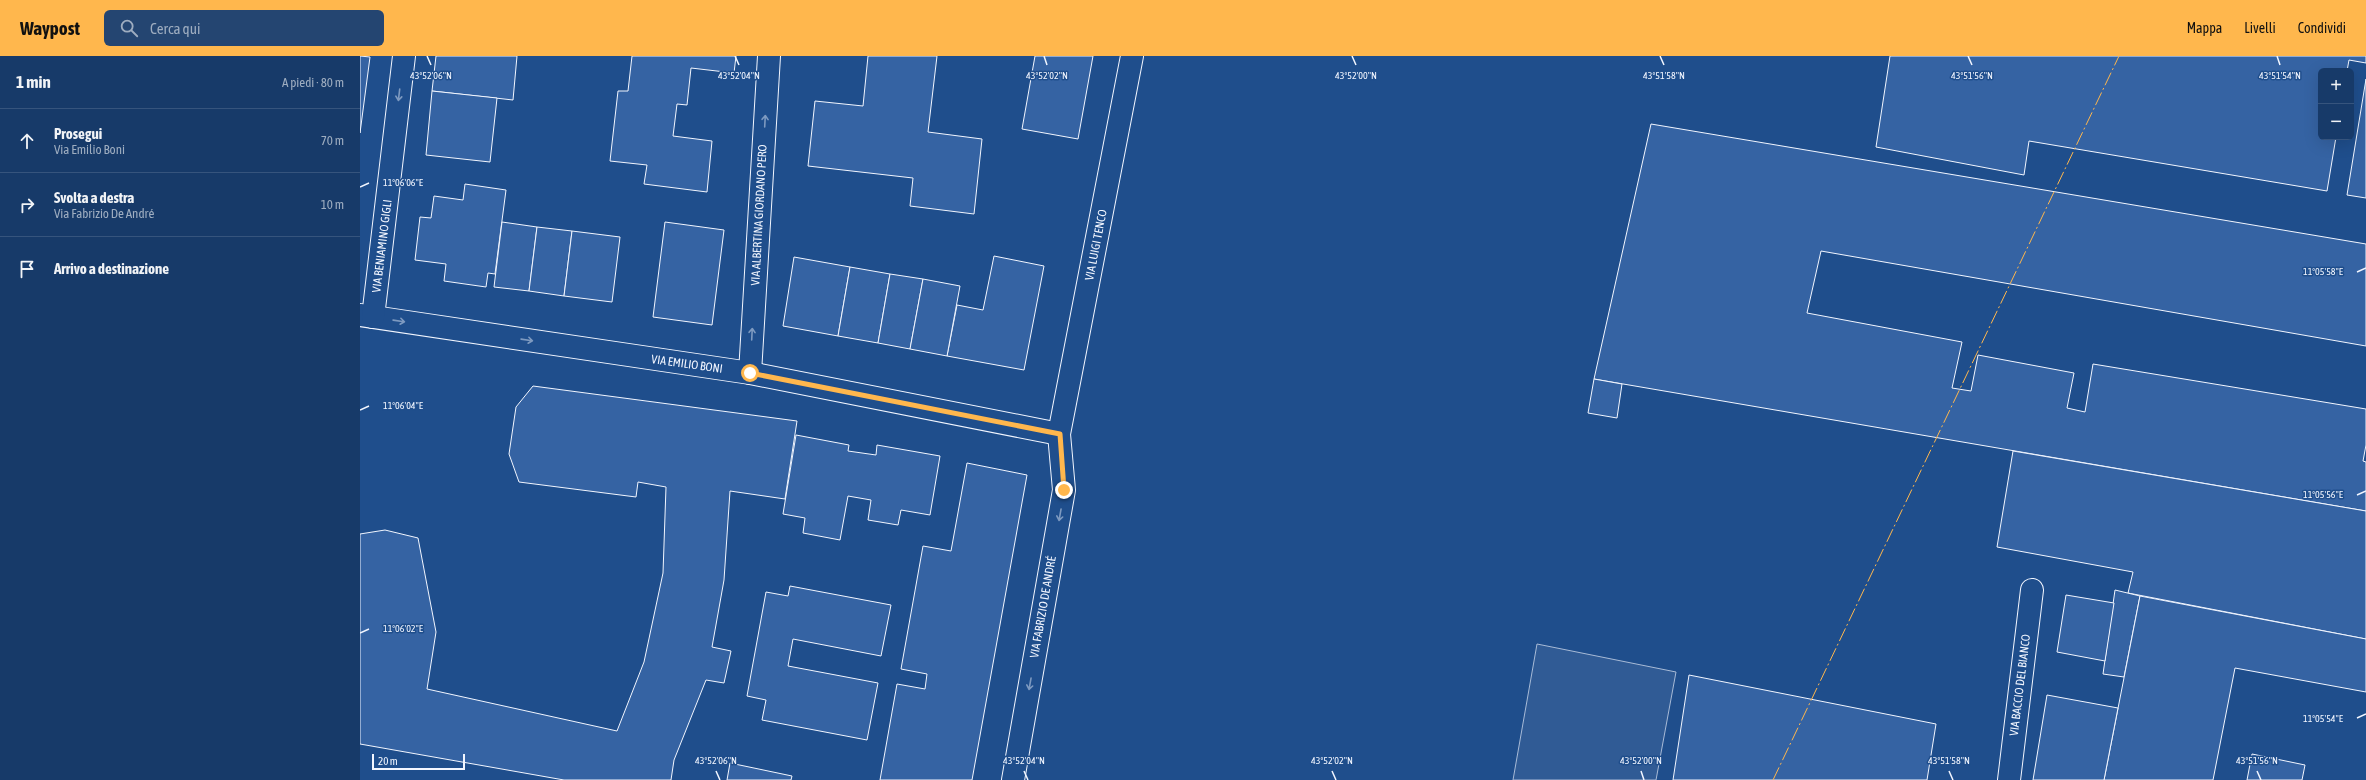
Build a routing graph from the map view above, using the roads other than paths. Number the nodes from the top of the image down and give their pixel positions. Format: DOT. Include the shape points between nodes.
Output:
graph roads {
  1 [pos="404,56"];
  2 [pos="769,56"];
  3 [pos="1132,56"];
  4 [pos="367,316"];
  5 [pos="750,373"];
  6 [pos="1060,434"];
  7 [pos="2032,590"];
  8 [pos="1013,780"];
  9 [pos="2009,780"];
  1 -- 4 [label="street, VIA BENIAMINO GIGLI, one-way"];
  5 -- 2 [label="street, VIA ALBERTINA GIORDANO PERO, one-way"];
  3 -- 6 [label="street, VIA LUIGI TENCO"];
  4 -- 5 [label="street, VIA EMILIO BONI, one-way"];
  5 -- 6 [label="street, VIA EMILIO BONI"];
  6 -- 8 [label="street, VIA FABRIZIO DE ANDRÉ, one-way" via="1064,490"];
  7 -- 9 [label="street, VIA BACCIO DEL BIANCO"];
}
